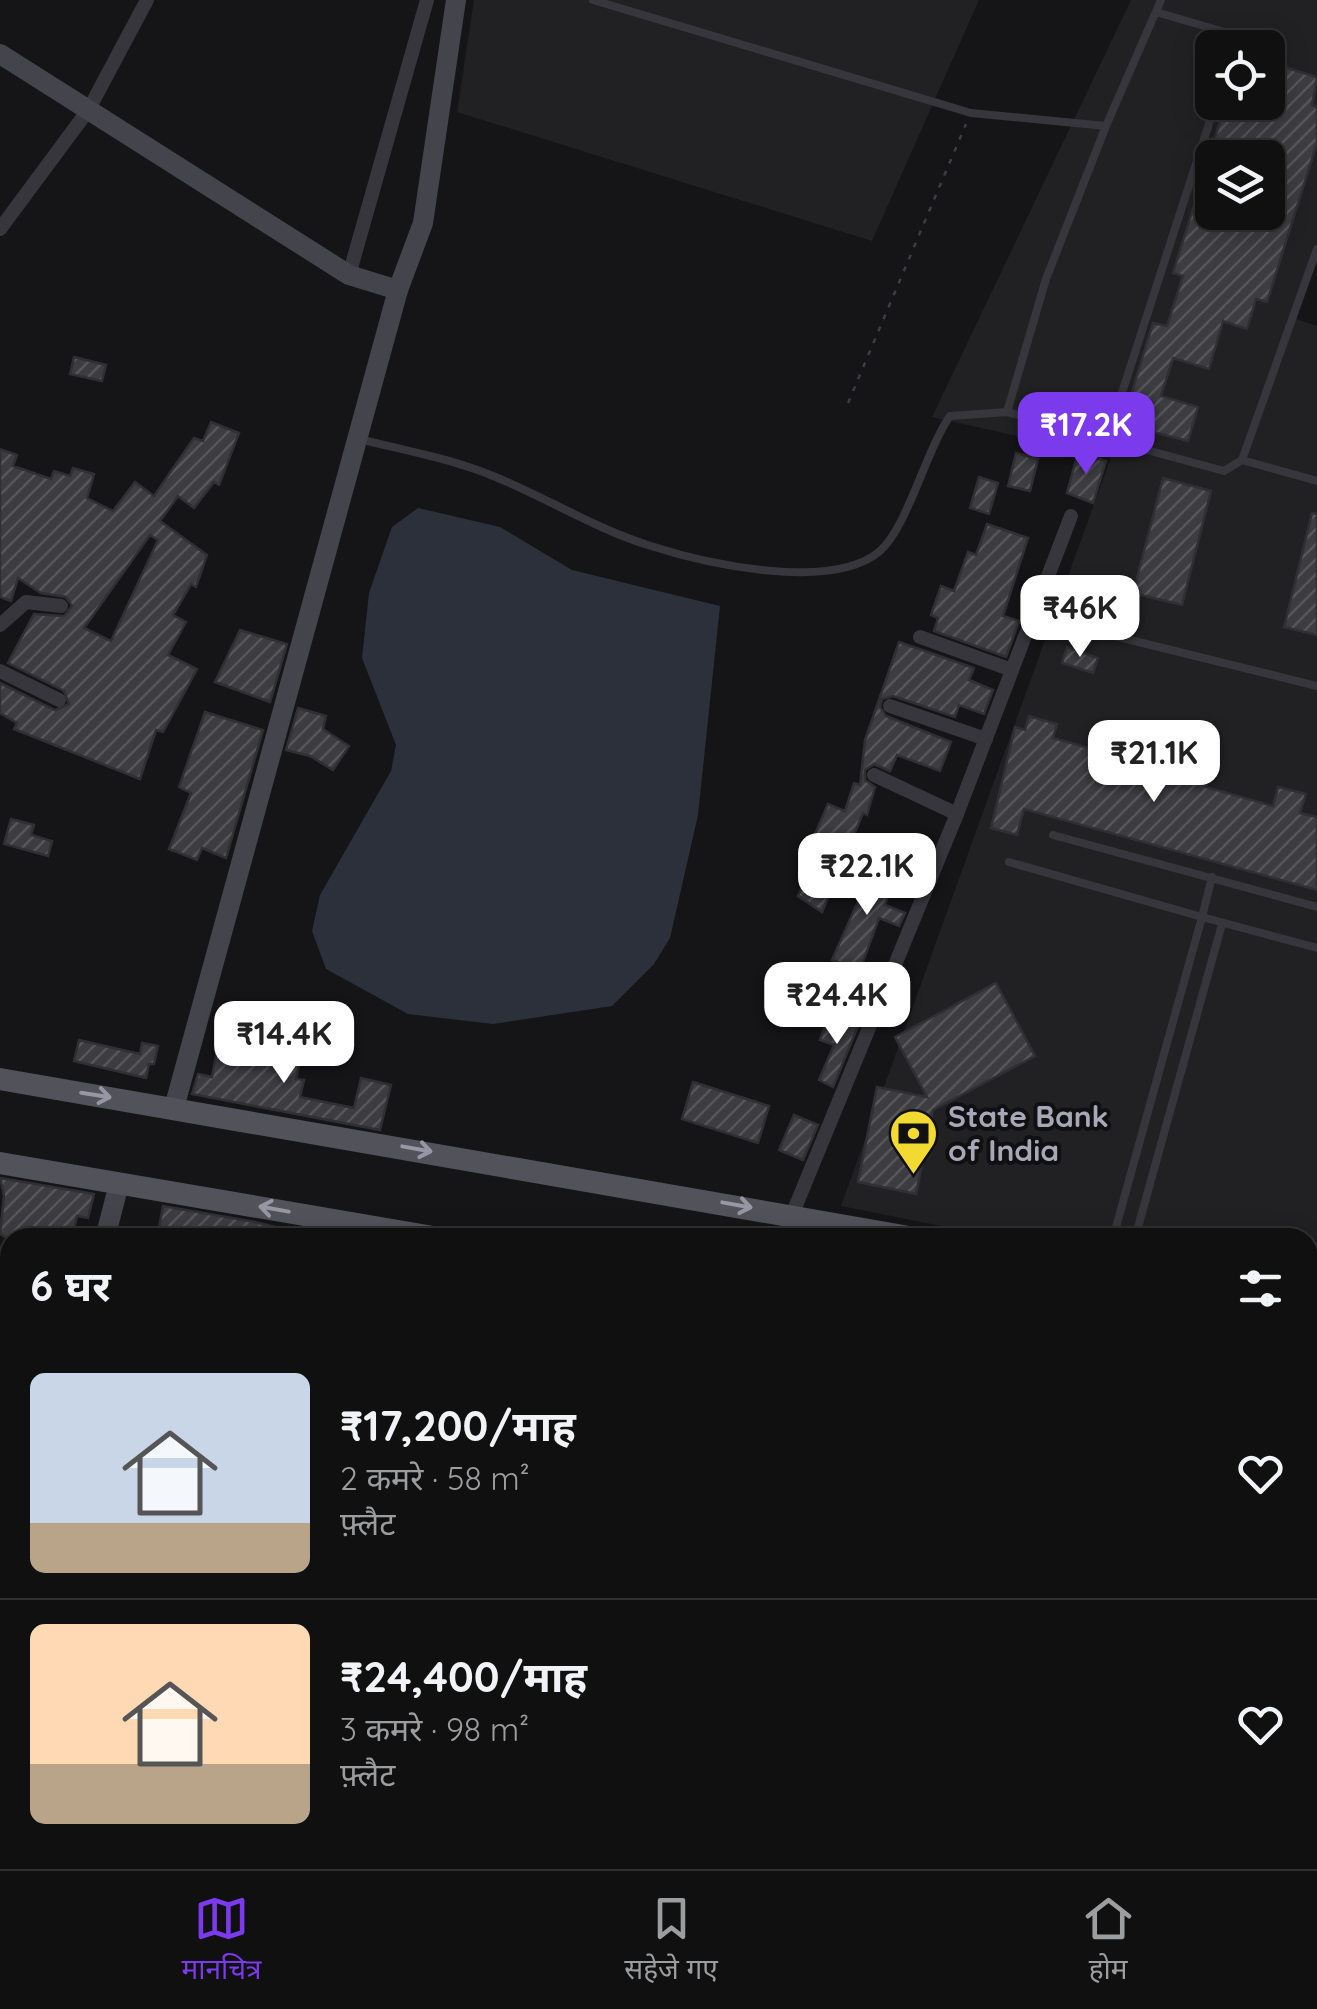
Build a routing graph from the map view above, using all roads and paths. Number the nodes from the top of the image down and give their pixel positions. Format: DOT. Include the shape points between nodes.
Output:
graph roads {
  1 [pos="148,0"];
  2 [pos="427,0"];
  3 [pos="456,0"];
  4 [pos="593,0"];
  5 [pos="1161,0"];
  6 [pos="1156,12"];
  7 [pos="1218,30"];
  8 [pos="0,54"];
  9 [pos="89,109"];
  10 [pos="970,113"];
  11 [pos="1210,120"];
  12 [pos="1106,126"];
  13 [pos="0,229"];
  14 [pos="1317,250"];
  15 [pos="349,275"];
  16 [pos="398,290"];
  17 [pos="848,403"];
  18 [pos="1007,412"];
  19 [pos="1108,436"];
  20 [pos="358,439"];
  21 [pos="1242,460"];
  22 [pos="1317,481"];
  23 [pos="1071,516"];
  24 [pos="61,606"];
  25 [pos="0,625"];
  26 [pos="1106,634"];
  27 [pos="920,636"];
  28 [pos="1012,670"];
  29 [pos="0,671"];
  30 [pos="1317,686"];
  31 [pos="59,700"];
  32 [pos="890,706"];
  33 [pos="986,739"];
  34 [pos="874,775"];
  35 [pos="957,814"];
  36 [pos="1054,835"];
  37 [pos="853,845"];
  38 [pos="1009,862"];
  39 [pos="932,876"];
  40 [pos="1212,877"];
  41 [pos="1317,907"];
  42 [pos="1202,917"];
  43 [pos="1222,924"];
  44 [pos="1317,948"];
  45 [pos="0,1079"];
  46 [pos="174,1108"];
  47 [pos="0,1163"];
  48 [pos="119,1184"];
  49 [pos="792,1215"];
  50 [pos="108,1228"];
  51 [pos="380,1228"];
  52 [pos="862,1228"];
  53 [pos="1116,1228"];
  54 [pos="1139,1228"];
  1 -- 9 [label="street"];
  2 -- 15 [label="street"];
  3 -- 16 [label="street" via="423,222"];
  4 -- 10 [label="lane"];
  5 -- 6 [label="lane"];
  6 -- 7 [label="lane"];
  6 -- 12 [label="lane"];
  8 -- 9 [label="street"];
  9 -- 13 [label="street"];
  9 -- 15 [label="street"];
  10 -- 12 [label="lane"];
  10 -- 17 [label="path"];
  11 -- 19 [label="lane"];
  12 -- 18 [label="lane" via="1046,279"];
  14 -- 21 [label="lane"];
  15 -- 16 [label="street"];
  16 -- 20 [label="street"];
  18 -- 19 [label="lane"];
  18 -- 20 [label="lane" via="950,416 883,549 856,566 810,573 650,546 496,477"];
  19 -- 21 [label="lane" via="1224,471"];
  20 -- 46 [label="street"];
  21 -- 22 [label="lane"];
  23 -- 28 [label="street"];
  24 -- 25 [label="street" via="26,602"];
  26 -- 30 [label="lane"];
  27 -- 28 [label="street"];
  28 -- 33 [label="street"];
  29 -- 31 [label="street"];
  32 -- 33 [label="street"];
  33 -- 35 [label="street"];
  34 -- 35 [label="street"];
  35 -- 39 [label="street"];
  36 -- 40 [label="lane"];
  37 -- 39 [label="street"];
  38 -- 42 [label="lane"];
  39 -- 49 [label="street"];
  40 -- 41 [label="lane"];
  40 -- 42 [label="lane"];
  42 -- 43 [label="lane"];
  42 -- 53 [label="lane"];
  43 -- 44 [label="lane"];
  43 -- 54 [label="lane"];
  45 -- 46 [label="main road, one-way"];
  46 -- 49 [label="main road, one-way"];
  47 -- 48 [label="main road"];
  48 -- 50 [label="street"];
  51 -- 48 [label="main road, one-way"];
  49 -- 52 [label="main road"];
}
